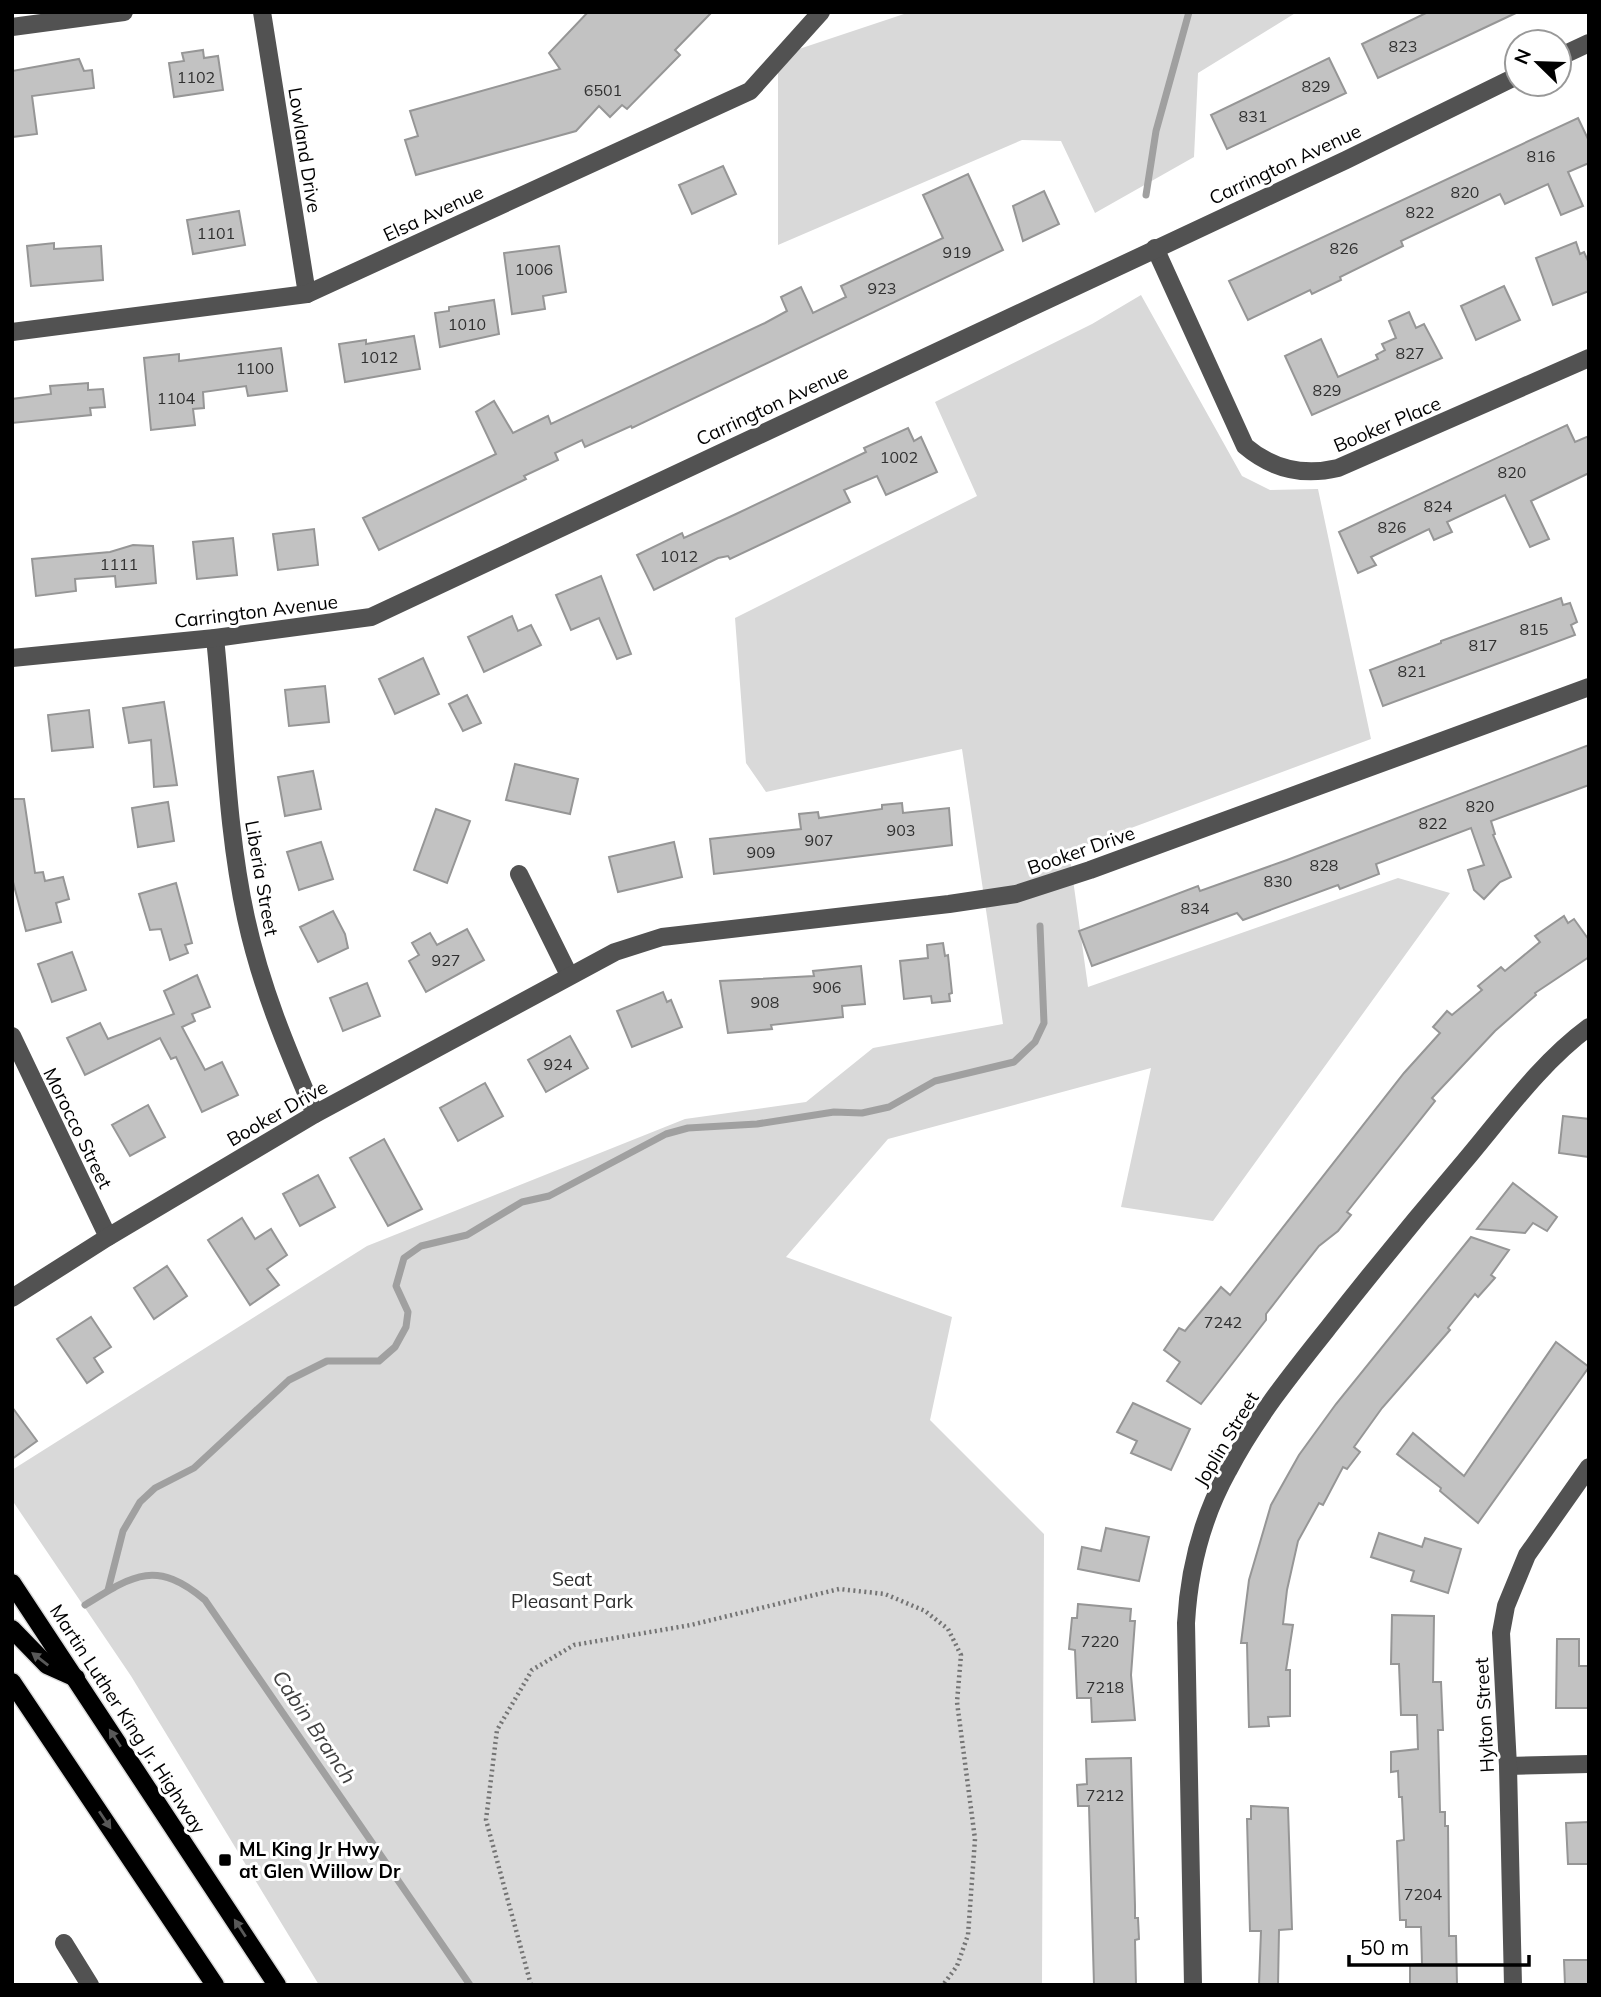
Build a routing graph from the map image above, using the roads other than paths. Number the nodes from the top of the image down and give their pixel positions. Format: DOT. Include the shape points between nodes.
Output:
graph roads {
  1 [pos="124,12"];
  2 [pos="262,12"];
  3 [pos="821,12"];
  4 [pos="12,27"];
  5 [pos="1589,43"];
  6 [pos="1573,50"];
  7 [pos="1503,83"];
  8 [pos="1155,247"];
  9 [pos="307,294"];
  10 [pos="12,332"];
  11 [pos="1589,358"];
  12 [pos="215,638"];
  13 [pos="12,658"];
  14 [pos="1589,687"];
  15 [pos="519,874"];
  16 [pos="569,975"];
  17 [pos="1589,1027"];
  18 [pos="12,1036"];
  19 [pos="315,1114"];
  20 [pos="108,1237"];
  21 [pos="12,1298"];
  22 [pos="1589,1467"];
  23 [pos="12,1583"];
  24 [pos="12,1629"];
  25 [pos="76,1678"];
  26 [pos="12,1682"];
  27 [pos="1589,1764"];
  28 [pos="1508,1766"];
  29 [pos="64,1943"];
  30 [pos="90,1985"];
  31 [pos="215,1985"];
  32 [pos="277,1985"];
  33 [pos="1193,1985"];
  34 [pos="1513,1985"];
  1 -- 4 [label="street"];
  2 -- 9 [label="street, Lowland Drive"];
  3 -- 9 [label="street, Elsa Avenue" via="750,91"];
  5 -- 6 [label="street"];
  7 -- 8 [label="street, Carrington Avenue"];
  8 -- 11 [label="street, Booker Place" via="1245,446 1263,459 1296,471 1338,468"];
  8 -- 12 [label="street, Carrington Avenue" via="371,617"];
  9 -- 10 [label="street, Elsa Avenue"];
  12 -- 13 [label="street, Carrington Avenue"];
  12 -- 19 [label="street, Liberia Street" via="229,814 245,916 265,995"];
  14 -- 16 [label="street, Booker Drive" via="1016,894 662,937 615,952"];
  15 -- 16 [label="street"];
  16 -- 19 [label="street, Booker Drive"];
  17 -- 33 [label="street, Joplin Street" via="1502,1117 1318,1340 1252,1429 1212,1504 1195,1557 1186,1623"];
  18 -- 20 [label="street, Morocco Street"];
  19 -- 20 [label="street, Booker Drive"];
  20 -- 21 [label="street, Booker Drive"];
  22 -- 28 [label="street, Hylton Street" via="1527,1555 1506,1606 1501,1657"];
  23 -- 25 [label="main road, Martin Luther King Jr. Highway"];
  25 -- 24 [label="main road, one-way" via="47,1665"];
  32 -- 25 [label="main road, Martin Luther King Jr. Highway, one-way"];
  26 -- 31 [label="main road, one-way"];
  27 -- 28 [label="street"];
  28 -- 34 [label="street, Hylton Street"];
  29 -- 30 [label="street"];
}
